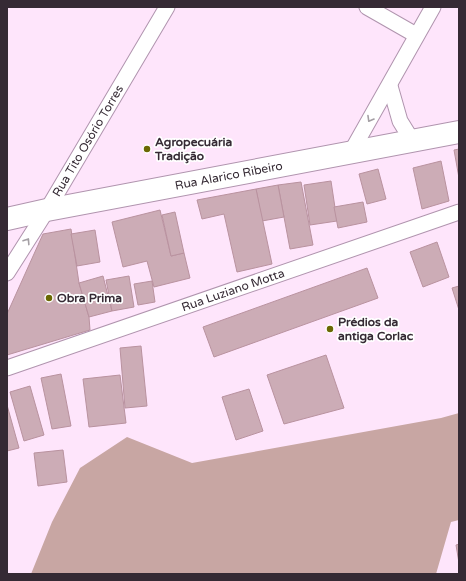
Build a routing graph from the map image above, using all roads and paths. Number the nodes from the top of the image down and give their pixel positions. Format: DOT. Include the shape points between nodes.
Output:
graph roads {
  1 [pos="168,7"];
  2 [pos="367,7"];
  3 [pos="433,7"];
  4 [pos="416,36"];
  5 [pos="390,86"];
  6 [pos="456,131"];
  7 [pos="413,142"];
  8 [pos="350,154"];
  9 [pos="47,210"];
  10 [pos="459,212"];
  11 [pos="7,219"];
  12 [pos="7,273"];
  13 [pos="7,368"];
  1 -- 9 [label="street, Rua Tito Osório Torres"];
  2 -- 4 [label="street"];
  3 -- 4 [label="street"];
  4 -- 5 [label="street"];
  5 -- 7 [label="street" via="400,121"];
  5 -- 8 [label="street, one-way"];
  6 -- 7 [label="main road, Rua Alarico Ribeiro"];
  7 -- 8 [label="main road, Rua Alarico Ribeiro"];
  8 -- 9 [label="main road, Rua Alarico Ribeiro"];
  9 -- 11 [label="main road, Rua Alarico Ribeiro"];
  12 -- 9 [label="street, Rua Tito Osório Torres, one-way"];
  10 -- 13 [label="street, Rua Luziano Motta"];
}
